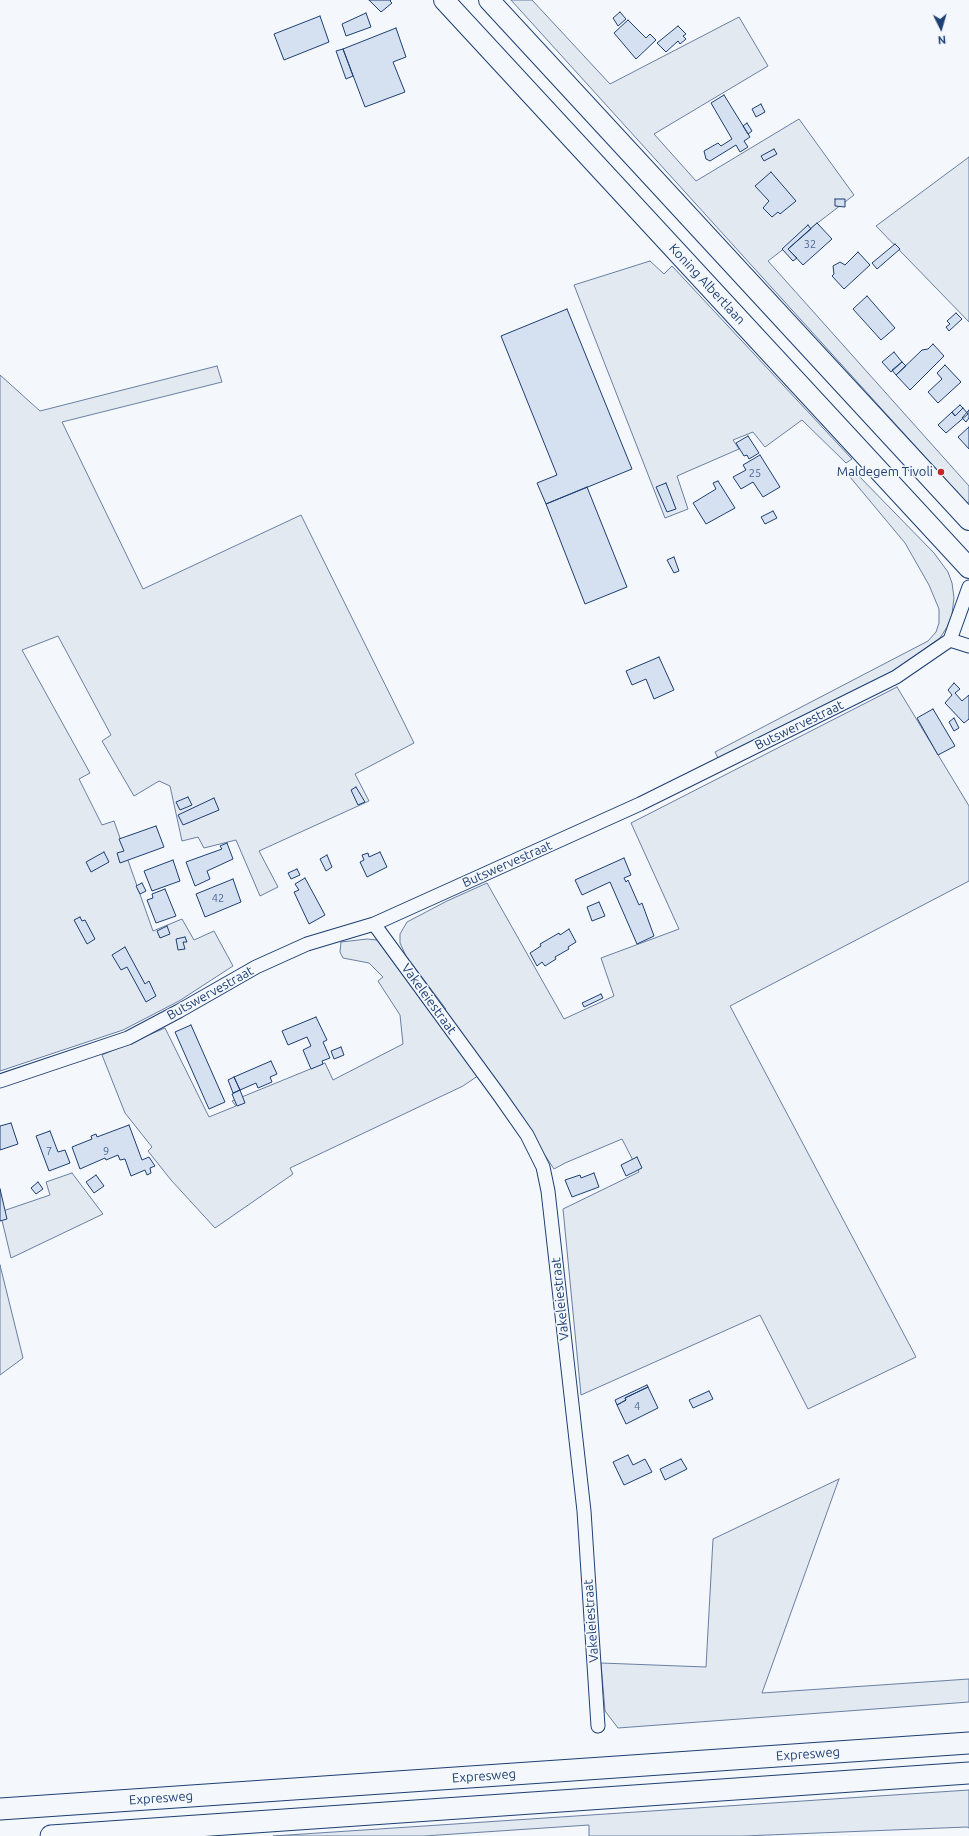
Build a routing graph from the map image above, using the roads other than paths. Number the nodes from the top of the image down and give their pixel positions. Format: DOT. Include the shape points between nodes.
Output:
graph roads {
  1 [pos="444,0"];
  2 [pos="489,0"];
  3 [pos="969,520"];
  4 [pos="969,568"];
  5 [pos="969,587"];
  6 [pos="950,640"];
  7 [pos="969,646"];
  8 [pos="374,924"];
  9 [pos="0,1081"];
  10 [pos="598,1726"];
  11 [pos="969,1743"];
  12 [pos="969,1773"];
  13 [pos="0,1809"];
  14 [pos="51,1836"];
  1 -- 4 [label="main road, Koning Albertlaan"];
  2 -- 3 [label="main road"];
  5 -- 6 [label="street"];
  6 -- 7 [label="street"];
  6 -- 8 [label="street, Butswervestraat" via="896,677 668,790"];
  8 -- 9 [label="street, Butswervestraat" via="307,944 256,967 128,1038"];
  8 -- 10 [label="street, Vakeleiestraat" via="527,1135 542,1167 548,1191 584,1510"];
  11 -- 13 [label="highway, Expresweg"];
  12 -- 14 [label="highway"];
}
